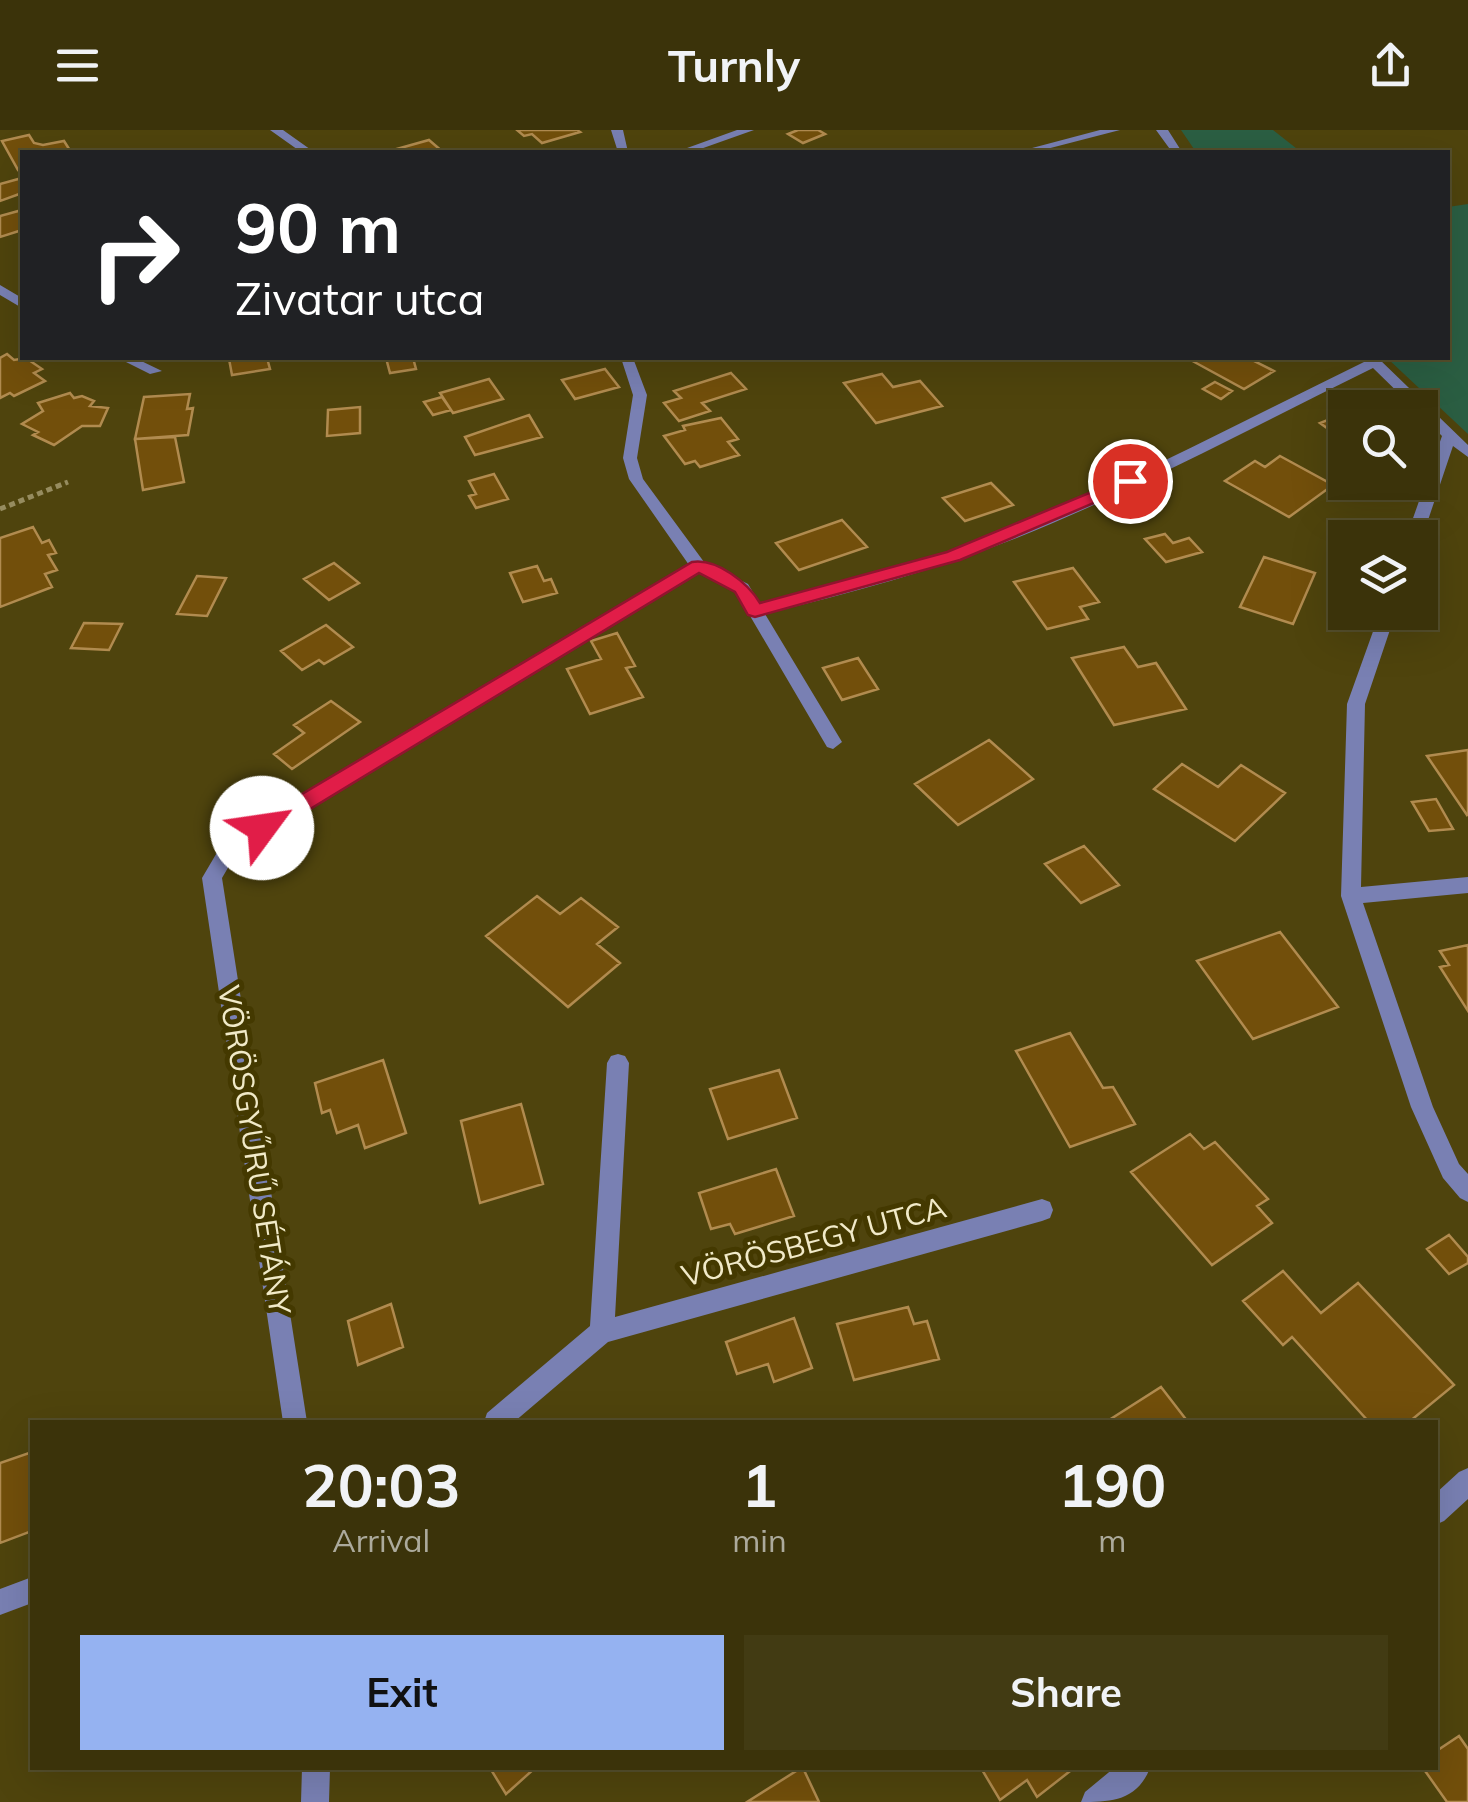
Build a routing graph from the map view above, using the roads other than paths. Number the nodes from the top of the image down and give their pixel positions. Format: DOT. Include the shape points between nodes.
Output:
graph roads {
  1 [pos="276,130"];
  2 [pos="748,130"];
  3 [pos="1114,130"];
  4 [pos="305,150"];
  5 [pos="688,150"];
  6 [pos="1031,150"];
  7 [pos="129,360"];
  8 [pos="628,360"];
  9 [pos="1373,360"];
  10 [pos="154,371"];
  11 [pos="1449,437"];
  12 [pos="1468,453"];
  13 [pos="1420,520"];
  14 [pos="698,566"];
  15 [pos="755,611"];
  16 [pos="1382,630"];
  17 [pos="833,742"];
  18 [pos="1468,885"];
  19 [pos="1351,896"];
  20 [pos="618,1063"];
  21 [pos="1468,1192"];
  22 [pos="1042,1210"];
  23 [pos="602,1332"];
  24 [pos="295,1420"];
  25 [pos="498,1420"];
  26 [pos="1468,1481"];
  27 [pos="1438,1509"];
  28 [pos="30,1591"];
  29 [pos="0,1602"];
  30 [pos="316,1770"];
  31 [pos="1134,1770"];
  32 [pos="315,1802"];
  33 [pos="1095,1802"];
  1 -- 4 [label="street"];
  2 -- 5 [label="street"];
  3 -- 6 [label="street"];
  7 -- 10 [label="street"];
  8 -- 14 [label="street" via="640,395 630,458 636,479"];
  9 -- 11 [label="street"];
  9 -- 15 [label="street" via="1095,498 954,556"];
  11 -- 12 [label="street"];
  11 -- 13 [label="street"];
  14 -- 15 [label="street" via="742,588"];
  14 -- 24 [label="street, VÖRÖSGYŰRŰ SÉTÁNY" via="228,848 212,878"];
  15 -- 17 [label="street"];
  16 -- 19 [label="street" via="1356,704"];
  18 -- 19 [label="street"];
  19 -- 21 [label="street" via="1422,1107"];
  20 -- 23 [label="street"];
  22 -- 23 [label="street, VÖRÖSBEGY UTCA"];
  23 -- 25 [label="street, VÖRÖSBEGY UTCA"];
  26 -- 27 [label="street"];
  28 -- 29 [label="street"];
  30 -- 32 [label="street"];
  31 -- 33 [label="street"];
}
